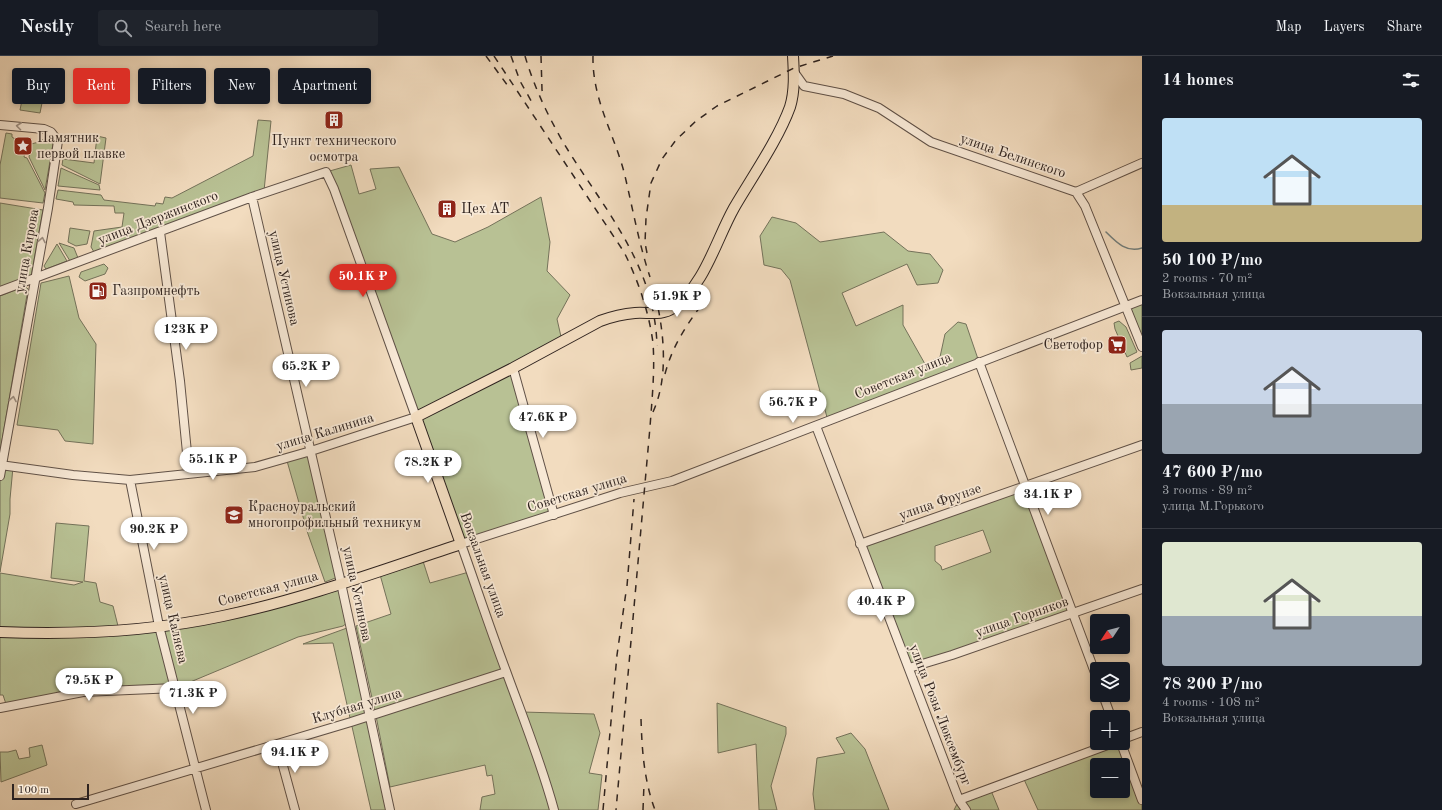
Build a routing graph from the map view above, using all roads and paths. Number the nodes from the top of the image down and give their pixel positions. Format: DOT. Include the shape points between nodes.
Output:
graph roads {
  1 [pos="794,56"];
  2 [pos="794,72"];
  3 [pos="0,125"];
  4 [pos="1142,163"];
  5 [pos="326,172"];
  6 [pos="1076,192"];
  7 [pos="252,197"];
  8 [pos="160,232"];
  9 [pos="35,279"];
  10 [pos="0,291"];
  11 [pos="1142,300"];
  12 [pos="1126,306"];
  13 [pos="1142,346"];
  14 [pos="979,362"];
  15 [pos="513,368"];
  16 [pos="416,417"];
  17 [pos="816,426"];
  18 [pos="1142,444"];
  19 [pos="311,452"];
  20 [pos="1,465"];
  21 [pos="189,473"];
  22 [pos="0,476"];
  23 [pos="130,480"];
  24 [pos="1027,486"];
  25 [pos="554,515"];
  26 [pos="461,544"];
  27 [pos="860,544"];
  28 [pos="341,583"];
  29 [pos="1142,589"];
  30 [pos="1074,614"];
  31 [pos="159,626"];
  32 [pos="0,632"];
  33 [pos="1091,662"];
  34 [pos="909,668"];
  35 [pos="506,672"];
  36 [pos="176,688"];
  37 [pos="0,708"];
  38 [pos="370,716"];
  39 [pos="1142,732"];
  40 [pos="1130,736"];
  41 [pos="277,744"];
  42 [pos="1094,750"];
  43 [pos="1124,750"];
  44 [pos="196,768"];
  45 [pos="959,800"];
  46 [pos="1142,800"];
  47 [pos="76,804"];
  48 [pos="206,810"];
  49 [pos="295,810"];
  50 [pos="390,810"];
  51 [pos="554,810"];
  52 [pos="966,810"];
  1 -- 2 [label="main road"];
  2 -- 6 [label="street, улица Белинского" via="804,86 844,94 879,108 931,142"];
  2 -- 15 [label="main road" via="790,105 784,120 733,209 702,273 680,302 668,311 660,313 636,313 607,318"];
  9 -- 3 [label="street, улица Кирова, one-way" via="58,141 51,132 44,129"];
  4 -- 6 [label="street"];
  5 -- 7 [label="street, улица Дзержинского"];
  5 -- 16 [label="street, Вокзальная улица"];
  6 -- 12 [label="street, улица Белинского" via="1085,206"];
  7 -- 8 [label="street, улица Дзержинского"];
  7 -- 19 [label="street, улица Устинова"];
  8 -- 9 [label="street, улица Дзержинского"];
  8 -- 21 [label="street" via="180,381"];
  9 -- 10 [label="street, улица Дзержинского"];
  20 -- 9 [label="street, улица Кирова, one-way"];
  11 -- 12 [label="street, Советская улица"];
  12 -- 13 [label="street, улица Белинского"];
  12 -- 14 [label="street, Советская улица"];
  14 -- 17 [label="street, Советская улица"];
  14 -- 24 [label="street"];
  15 -- 16 [label="main road"];
  15 -- 25 [label="street"];
  16 -- 19 [label="street, улица Калинина"];
  16 -- 26 [label="main road, Вокзальная улица"];
  17 -- 25 [label="street, Советская улица" via="672,481 620,493"];
  17 -- 27 [label="street, улица Розы Люксембург"];
  18 -- 24 [label="street, улица Фрунзе"];
  19 -- 21 [label="street, улица Калинина" via="255,467"];
  19 -- 28 [label="street, улица Устинова"];
  20 -- 22 [label="street, улица Кирова"];
  20 -- 23 [label="street, улица Калинина"];
  21 -- 23 [label="street, улица Калинина"];
  23 -- 31 [label="street, улица Каляева"];
  24 -- 27 [label="street, улица Фрунзе"];
  24 -- 30 [label="street"];
  25 -- 26 [label="street, Советская улица"];
  26 -- 28 [label="main road, Советская улица"];
  26 -- 35 [label="street, Вокзальная улица"];
  27 -- 34 [label="street, улица Розы Люксембург"];
  28 -- 31 [label="main road, Советская улица" via="222,616"];
  28 -- 38 [label="street, улица Устинова"];
  29 -- 30 [label="street, улица Горняков"];
  30 -- 33 [label="street"];
  30 -- 34 [label="street, улица Горняков"];
  31 -- 32 [label="main road, Советская улица" via="99,633"];
  31 -- 36 [label="street, улица Каляева"];
  34 -- 45 [label="street, улица Розы Люксембург"];
  35 -- 38 [label="street, Клубная улица"];
  35 -- 51 [label="street, Вокзальная улица" via="546,778"];
  36 -- 37 [label="street" via="83,692"];
  36 -- 44 [label="street, улица Каляева"];
  38 -- 41 [label="street, Клубная улица"];
  38 -- 50 [label="street, улица Устинова"];
  39 -- 40 [label="street"];
  41 -- 44 [label="street, Клубная улица"];
  41 -- 49 [label="street"];
  42 -- 45 [label="street"];
  43 -- 46 [label="street"];
  44 -- 47 [label="street, Клубная улица"];
  44 -- 48 [label="street, улица Каляева"];
  45 -- 52 [label="street, улица Розы Люксембург"];
}
